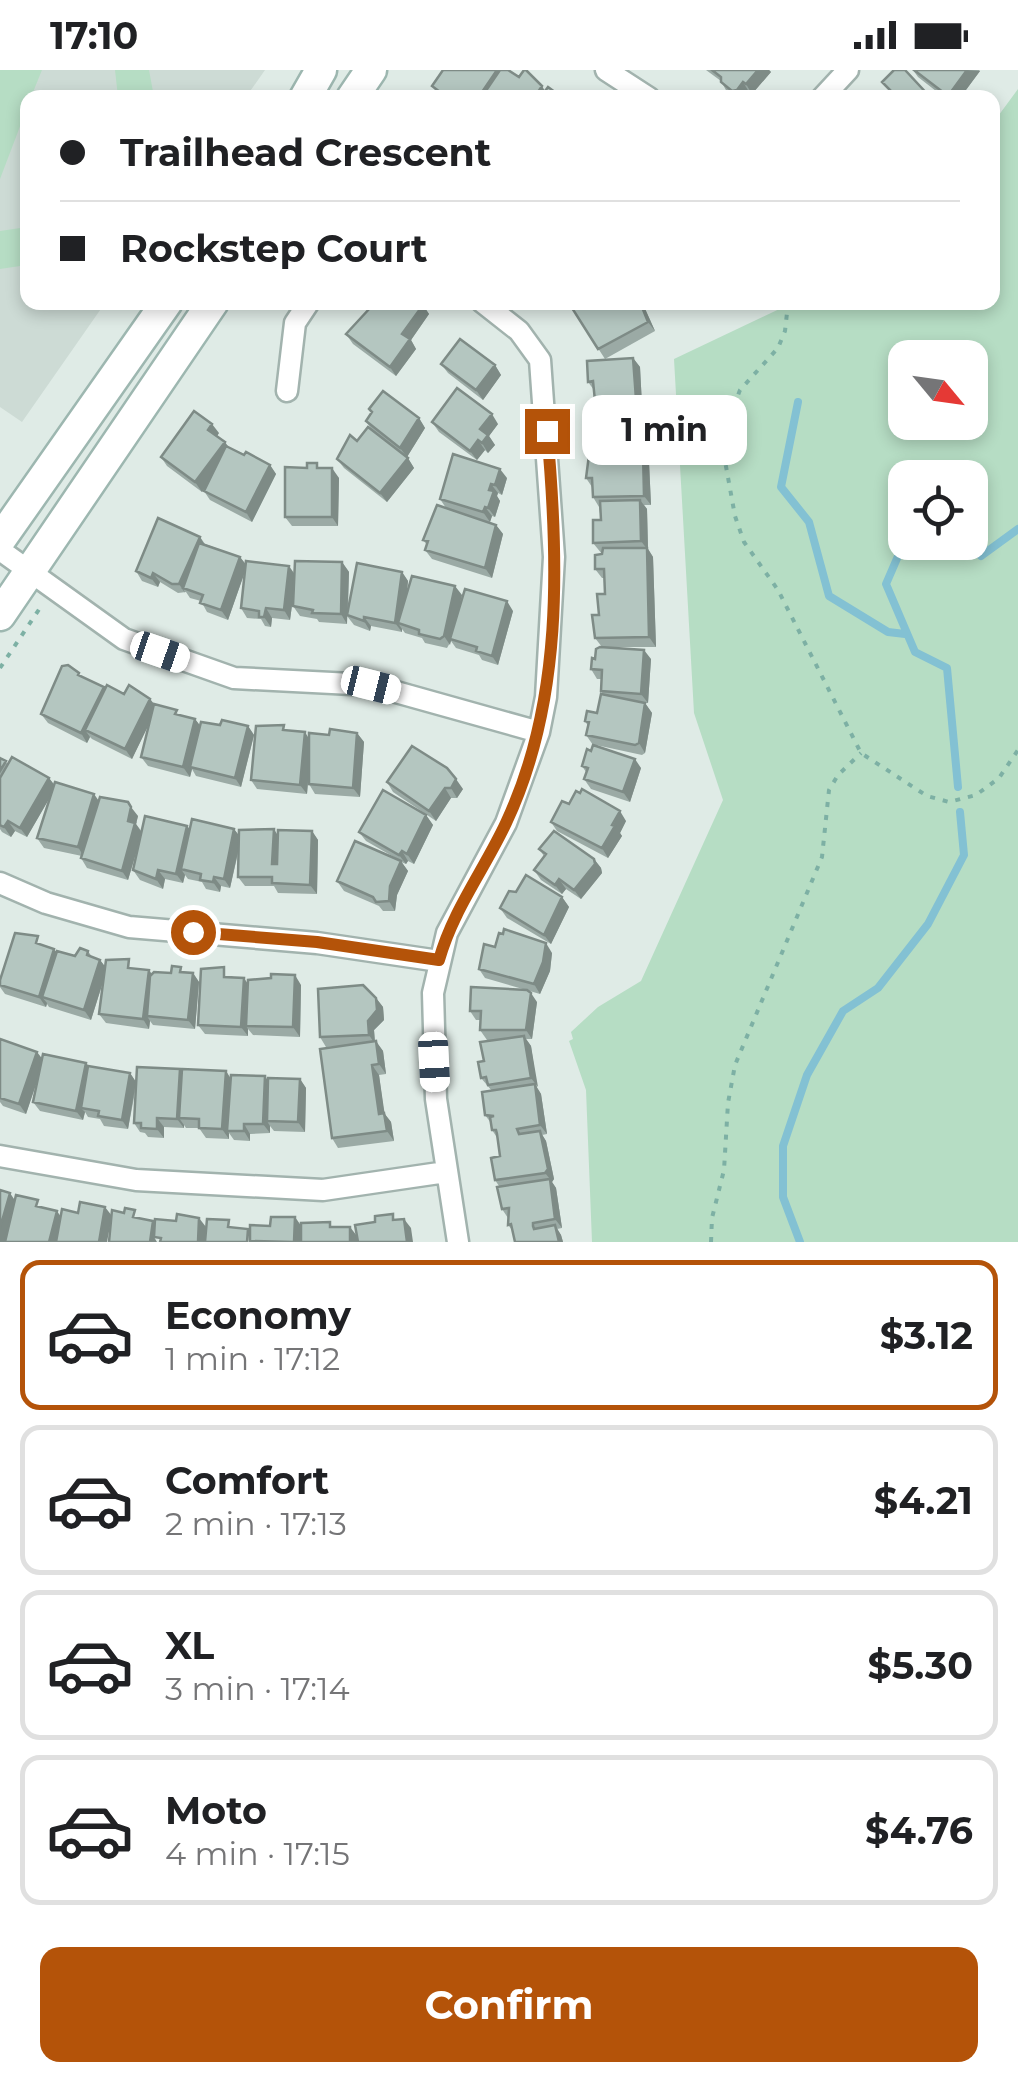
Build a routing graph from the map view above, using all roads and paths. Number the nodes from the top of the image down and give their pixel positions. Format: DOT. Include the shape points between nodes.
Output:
graph roads {
  1 [pos="606,70"];
  2 [pos="848,70"];
  3 [pos="637,90"];
  4 [pos="829,90"];
  5 [pos="161,310"];
  6 [pos="208,310"];
  7 [pos="303,310"];
  8 [pos="492,310"];
  9 [pos="787,310"];
  10 [pos="287,391"];
  11 [pos="0,540"];
  12 [pos="0,550"];
  13 [pos="29,572"];
  14 [pos="0,615"];
  15 [pos="538,732"];
  16 [pos="1018,750"];
  17 [pos="861,754"];
  18 [pos="0,883"];
  19 [pos="439,960"];
  20 [pos="0,1156"];
  21 [pos="446,1172"];
  22 [pos="458,1242"];
  23 [pos="710,1242"];
  1 -- 3 [label="street"];
  2 -- 4 [label="street"];
  5 -- 11 [label="main road"];
  6 -- 13 [label="main road"];
  7 -- 10 [label="street" via="295,322"];
  8 -- 15 [label="street" via="540,360 554,557"];
  9 -- 17 [label="path" via="778,348 740,390 726,424 725,461 744,542 778,590"];
  12 -- 13 [label="street"];
  13 -- 14 [label="main road"];
  13 -- 15 [label="street" via="124,639 234,678 371,685"];
  15 -- 19 [label="street" via="506,822"];
  16 -- 17 [label="path" via="999,778 976,795 949,802 927,796"];
  17 -- 23 [label="path" via="829,790 822,857 735,1064"];
  18 -- 19 [label="street" via="46,904 129,927"];
  19 -- 21 [label="street" via="432,1029"];
  20 -- 21 [label="street" via="136,1180 323,1190"];
  21 -- 22 [label="street"];
}
